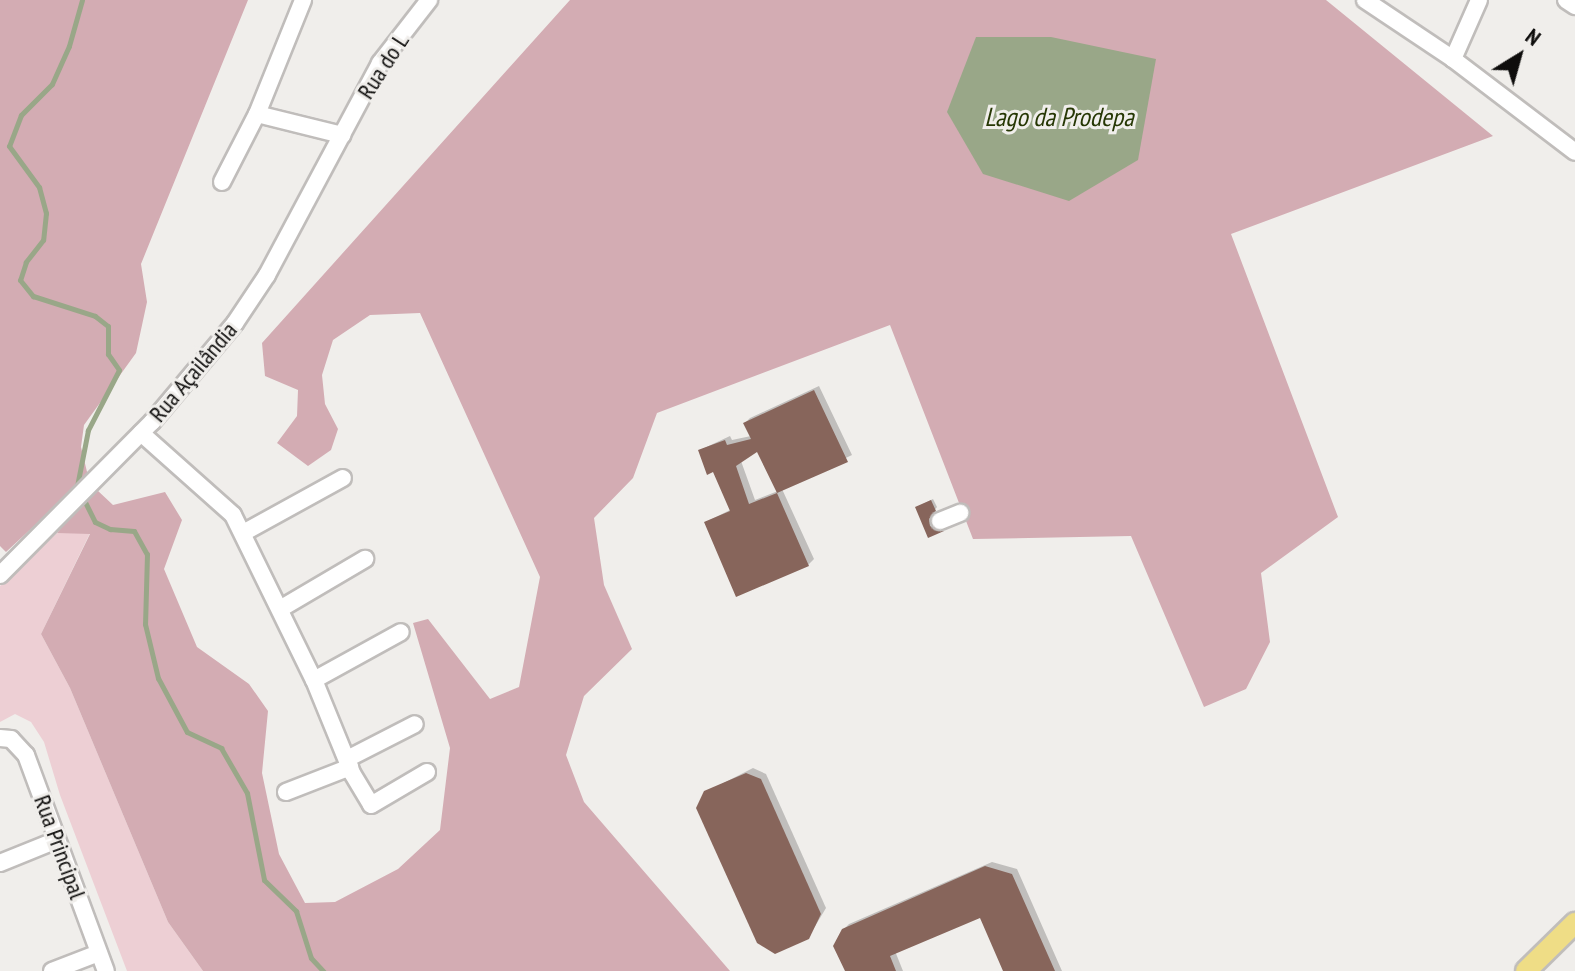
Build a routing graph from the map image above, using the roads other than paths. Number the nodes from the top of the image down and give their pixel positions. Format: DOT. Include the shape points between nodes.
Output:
graph roads {
  1 [pos="303,0"];
  2 [pos="429,0"];
  3 [pos="1365,0"];
  4 [pos="1479,0"];
  5 [pos="1566,0"];
  6 [pos="1575,6"];
  7 [pos="1453,59"];
  8 [pos="257,114"];
  9 [pos="342,135"];
  10 [pos="1575,152"];
  11 [pos="222,182"];
  12 [pos="141,433"];
  13 [pos="343,478"];
  14 [pos="960,513"];
  15 [pos="940,521"];
  16 [pos="243,533"];
  17 [pos="365,559"];
  18 [pos="0,575"];
  19 [pos="280,609"];
  20 [pos="401,632"];
  21 [pos="314,680"];
  22 [pos="415,724"];
  23 [pos="0,738"];
  24 [pos="349,763"];
  25 [pos="427,772"];
  26 [pos="286,792"];
  27 [pos="57,840"];
  28 [pos="0,863"];
  29 [pos="1575,923"];
  30 [pos="99,953"];
  31 [pos="52,971"];
  32 [pos="106,971"];
  33 [pos="1526,971"];
  1 -- 8 [label="street"];
  2 -- 9 [label="street, Rua do L" via="380,63"];
  3 -- 7 [label="street"];
  4 -- 7 [label="street"];
  5 -- 6 [label="street"];
  7 -- 10 [label="street"];
  8 -- 9 [label="street"];
  8 -- 11 [label="street"];
  9 -- 12 [label="street, Rua Açailândia" via="267,275 235,323"];
  12 -- 16 [label="street" via="233,515"];
  12 -- 18 [label="street, Rua Açailândia"];
  13 -- 16 [label="street"];
  14 -- 15 [label="street"];
  16 -- 19 [label="street"];
  17 -- 19 [label="street"];
  19 -- 21 [label="street"];
  20 -- 21 [label="street"];
  21 -- 24 [label="street"];
  22 -- 24 [label="street"];
  23 -- 27 [label="street, Rua Principal" via="11,739 26,755"];
  24 -- 25 [label="street" via="371,805"];
  24 -- 26 [label="street"];
  27 -- 28 [label="street"];
  27 -- 30 [label="street, Rua Principal"];
  29 -- 33 [label="main road"];
  30 -- 31 [label="street"];
  30 -- 32 [label="street, Rua Principal"];
}
